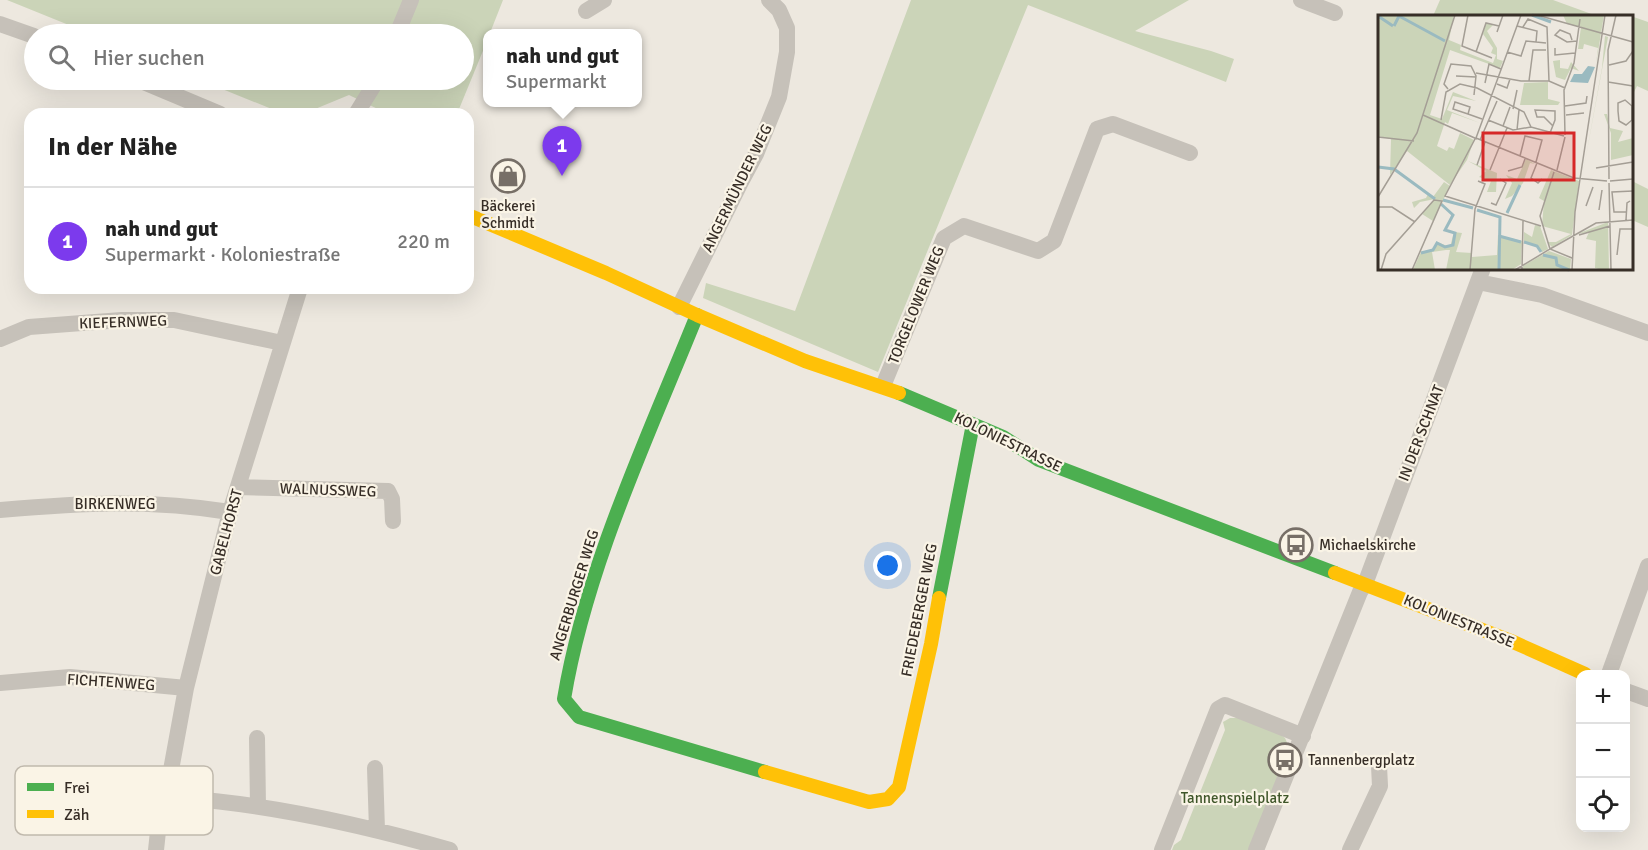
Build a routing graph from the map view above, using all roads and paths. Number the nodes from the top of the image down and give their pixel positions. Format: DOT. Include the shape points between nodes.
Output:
graph roads {
  1 [pos="411,0"];
  2 [pos="604,0"];
  3 [pos="769,0"];
  4 [pos="1301,0"];
  5 [pos="586,11"];
  6 [pos="1335,13"];
  7 [pos="0,24"];
  8 [pos="401,24"];
  9 [pos="24,32"];
  10 [pos="163,90"];
  11 [pos="371,90"];
  12 [pos="374,90"];
  13 [pos="206,108"];
  14 [pos="360,108"];
  15 [pos="370,108"];
  16 [pos="1190,153"];
  17 [pos="474,218"];
  18 [pos="1481,275"];
  19 [pos="298,294"];
  20 [pos="679,307"];
  21 [pos="697,315"];
  22 [pos="1648,333"];
  23 [pos="0,339"];
  24 [pos="282,343"];
  25 [pos="883,386"];
  26 [pos="973,424"];
  27 [pos="238,487"];
  28 [pos="0,510"];
  29 [pos="230,512"];
  30 [pos="393,521"];
  31 [pos="1648,566"];
  32 [pos="1365,584"];
  33 [pos="1611,670"];
  34 [pos="1576,671"];
  35 [pos="0,683"];
  36 [pos="186,688"];
  37 [pos="1630,692"];
  38 [pos="1648,699"];
  39 [pos="1303,736"];
  40 [pos="257,738"];
  41 [pos="172,766"];
  42 [pos="1379,766"];
  43 [pos="375,768"];
  44 [pos="888,799"];
  45 [pos="213,801"];
  46 [pos="258,806"];
  47 [pos="377,830"];
  48 [pos="158,835"];
  49 [pos="446,849"];
  50 [pos="156,850"];
  51 [pos="1161,850"];
  52 [pos="1256,850"];
  53 [pos="1350,850"];
  1 -- 8 [label="street"];
  2 -- 5 [label="street"];
  3 -- 20 [label="street, ANGERMÜNDER WEG" via="788,28 779,97 756,154"];
  4 -- 6 [label="street"];
  7 -- 9 [label="street"];
  10 -- 13 [label="street"];
  11 -- 14 [label="street"];
  12 -- 15 [label="street"];
  16 -- 25 [label="street, TORGELOWER WEG" via="1113,124 1097,129 1054,241 1038,251 964,226 944,238"];
  17 -- 20 [label="street, KOLONIESTRASSE"];
  18 -- 22 [label="street, IN DER SCHNAT"];
  18 -- 32 [label="street, IN DER SCHNAT"];
  19 -- 24 [label="street, GABELHORST"];
  20 -- 21 [label="street, KOLONIESTRASSE"];
  21 -- 25 [label="street, KOLONIESTRASSE" via="805,361"];
  21 -- 44 [label="street, ANGERBURGER WEG" via="610,531 571,657 564,699 579,717 869,802"];
  23 -- 24 [label="street, KIEFERNWEG" via="29,327 174,320"];
  24 -- 27 [label="street, GABELHORST"];
  25 -- 26 [label="street, KOLONIESTRASSE"];
  26 -- 32 [label="street, KOLONIESTRASSE" via="1039,460"];
  26 -- 44 [label="street, FRIEDEBERGER WEG" via="899,787"];
  27 -- 29 [label="street, GABELHORST"];
  27 -- 30 [label="street, WALNUSSWEG" via="388,491"];
  28 -- 29 [label="street, BIRKENWEG" via="139,502"];
  29 -- 36 [label="street, GABELHORST"];
  31 -- 33 [label="street"];
  32 -- 34 [label="street, KOLONIESTRASSE"];
  32 -- 39 [label="street"];
  35 -- 36 [label="street, FICHTENWEG" via="70,677"];
  36 -- 41 [label="street, GABELHORST"];
  37 -- 38 [label="street"];
  39 -- 51 [label="street" via="1225,705 1218,708"];
  39 -- 52 [label="street"];
  40 -- 46 [label="street"];
  42 -- 53 [label="street" via="1380,786"];
  43 -- 47 [label="street"];
  45 -- 46 [label="street"];
  46 -- 47 [label="street"];
  47 -- 49 [label="street"];
  48 -- 50 [label="street"];
}
